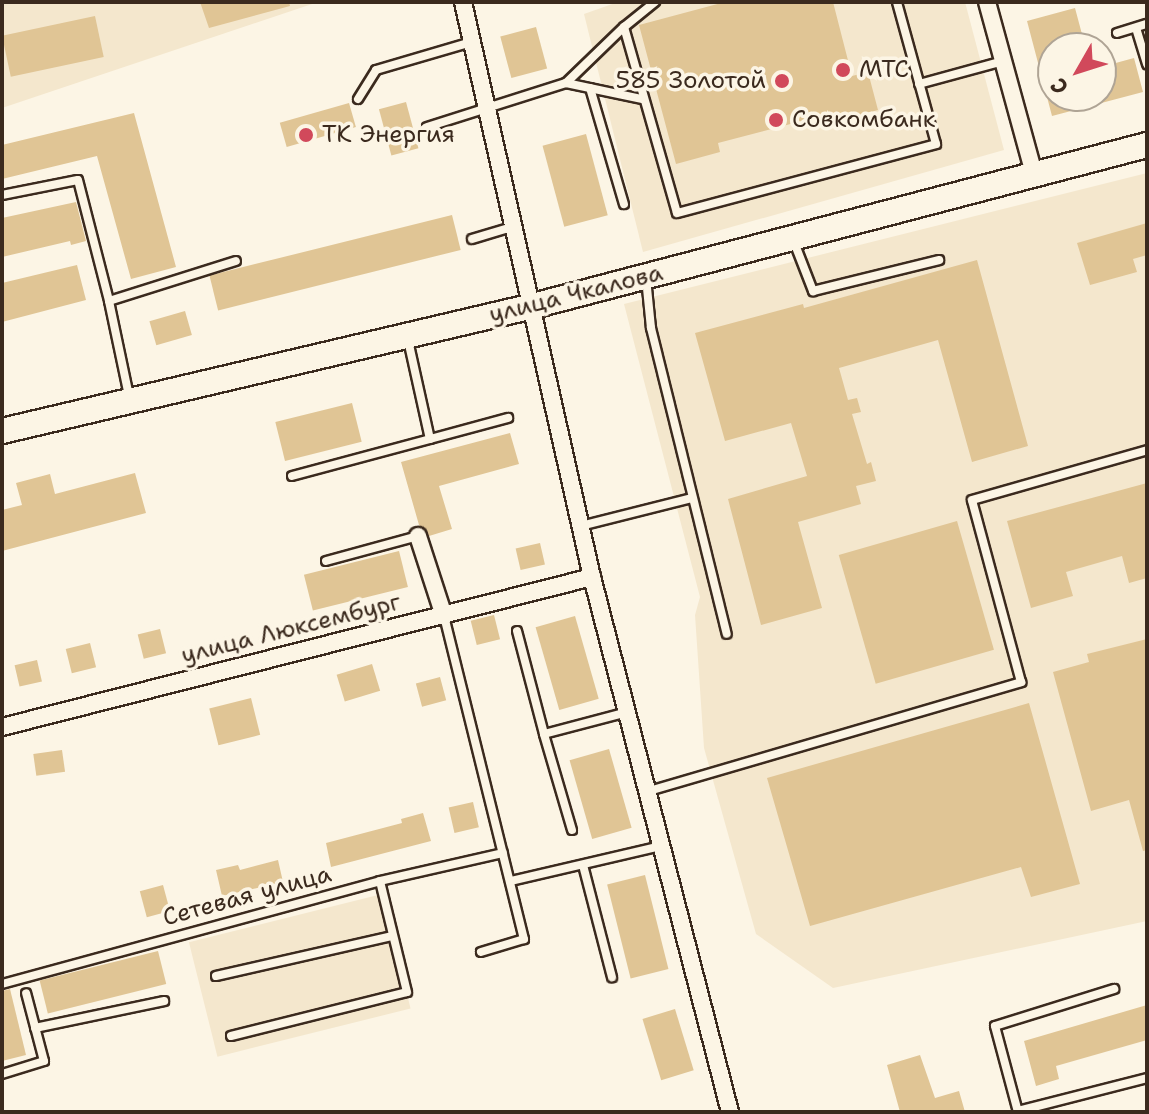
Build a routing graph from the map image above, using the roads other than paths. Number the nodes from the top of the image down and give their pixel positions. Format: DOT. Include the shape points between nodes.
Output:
graph roads {
  1 [pos="463,2"];
  2 [pos="655,2"];
  3 [pos="897,2"];
  4 [pos="987,2"];
  5 [pos="1147,24"];
  6 [pos="624,27"];
  7 [pos="1136,28"];
  8 [pos="1117,33"];
  9 [pos="472,42"];
  10 [pos="1004,61"];
  11 [pos="1147,64"];
  12 [pos="566,83"];
  13 [pos="919,84"];
  14 [pos="590,88"];
  15 [pos="358,99"];
  16 [pos="642,99"];
  17 [pos="486,110"];
  18 [pos="427,127"];
  19 [pos="1147,145"];
  20 [pos="1034,174"];
  21 [pos="2,195"];
  22 [pos="624,204"];
  23 [pos="512,227"];
  24 [pos="792,238"];
  25 [pos="472,239"];
  26 [pos="939,260"];
  27 [pos="236,261"];
  28 [pos="646,277"];
  29 [pos="109,301"];
  30 [pos="529,307"];
  31 [pos="407,336"];
  32 [pos="130,401"];
  33 [pos="508,418"];
  34 [pos="2,431"];
  35 [pos="430,439"];
  36 [pos="1147,450"];
  37 [pos="292,476"];
  38 [pos="692,498"];
  39 [pos="581,526"];
  40 [pos="418,536"];
  41 [pos="326,561"];
  42 [pos="592,577"];
  43 [pos="444,616"];
  44 [pos="517,631"];
  45 [pos="727,634"];
  46 [pos="628,712"];
  47 [pos="2,727"];
  48 [pos="544,734"];
  49 [pos="649,791"];
  50 [pos="572,830"];
  51 [pos="664,846"];
  52 [pos="503,853"];
  53 [pos="583,865"];
  54 [pos="380,881"];
  55 [pos="511,881"];
  56 [pos="392,936"];
  57 [pos="481,952"];
  58 [pos="216,976"];
  59 [pos="612,977"];
  60 [pos="2,984"];
  61 [pos="1114,989"];
  62 [pos="26,993"];
  63 [pos="164,1001"];
  64 [pos="35,1028"];
  65 [pos="231,1036"];
  66 [pos="2,1074"];
  67 [pos="1147,1078"];
  68 [pos="724,1111"];
  69 [pos="1018,1112"];
  1 -- 9 [label="street"];
  2 -- 6 [label="lane"];
  3 -- 13 [label="lane"];
  4 -- 10 [label="street"];
  5 -- 7 [label="lane"];
  6 -- 12 [label="lane"];
  6 -- 16 [label="lane"];
  7 -- 8 [label="lane"];
  7 -- 11 [label="lane"];
  9 -- 15 [label="lane" via="376,70"];
  9 -- 17 [label="street"];
  10 -- 13 [label="lane"];
  10 -- 20 [label="street"];
  12 -- 14 [label="lane"];
  12 -- 17 [label="lane"];
  13 -- 16 [label="lane" via="936,144 677,213"];
  14 -- 16 [label="lane"];
  14 -- 22 [label="lane"];
  17 -- 18 [label="lane"];
  17 -- 23 [label="street"];
  19 -- 20 [label="street, улица Чкалова"];
  20 -- 24 [label="street, улица Чкалова"];
  21 -- 29 [label="lane" via="78,180"];
  23 -- 25 [label="lane"];
  23 -- 30 [label="street"];
  24 -- 26 [label="lane" via="813,291"];
  24 -- 28 [label="street, улица Чкалова"];
  27 -- 29 [label="lane"];
  28 -- 30 [label="street, улица Чкалова"];
  28 -- 38 [label="lane" via="651,328"];
  29 -- 32 [label="lane"];
  30 -- 31 [label="street, улица Чкалова"];
  30 -- 39 [label="street"];
  31 -- 32 [label="street, улица Чкалова"];
  31 -- 35 [label="lane"];
  32 -- 34 [label="street, улица Чкалова"];
  33 -- 35 [label="lane"];
  35 -- 37 [label="lane"];
  36 -- 49 [label="lane" via="972,500 1021,682"];
  38 -- 39 [label="lane"];
  38 -- 45 [label="lane"];
  39 -- 42 [label="street"];
  40 -- 41 [label="lane"];
  40 -- 43 [label="street"];
  42 -- 43 [label="street, улица Люксембург"];
  42 -- 46 [label="street"];
  43 -- 47 [label="street, улица Люксембург"];
  43 -- 52 [label="lane"];
  44 -- 48 [label="lane"];
  46 -- 48 [label="lane"];
  46 -- 49 [label="street"];
  48 -- 50 [label="lane"];
  49 -- 51 [label="street"];
  51 -- 53 [label="lane"];
  51 -- 68 [label="street"];
  52 -- 54 [label="lane, Сетевая улица"];
  52 -- 55 [label="lane"];
  53 -- 55 [label="lane"];
  53 -- 59 [label="lane"];
  54 -- 56 [label="lane"];
  54 -- 60 [label="lane, Сетевая улица"];
  55 -- 57 [label="lane" via="524,939"];
  56 -- 58 [label="lane"];
  56 -- 65 [label="lane" via="407,992"];
  61 -- 69 [label="lane" via="995,1026"];
  62 -- 64 [label="lane"];
  63 -- 64 [label="lane"];
  64 -- 66 [label="lane" via="44,1061"];
  67 -- 69 [label="lane"];
}
